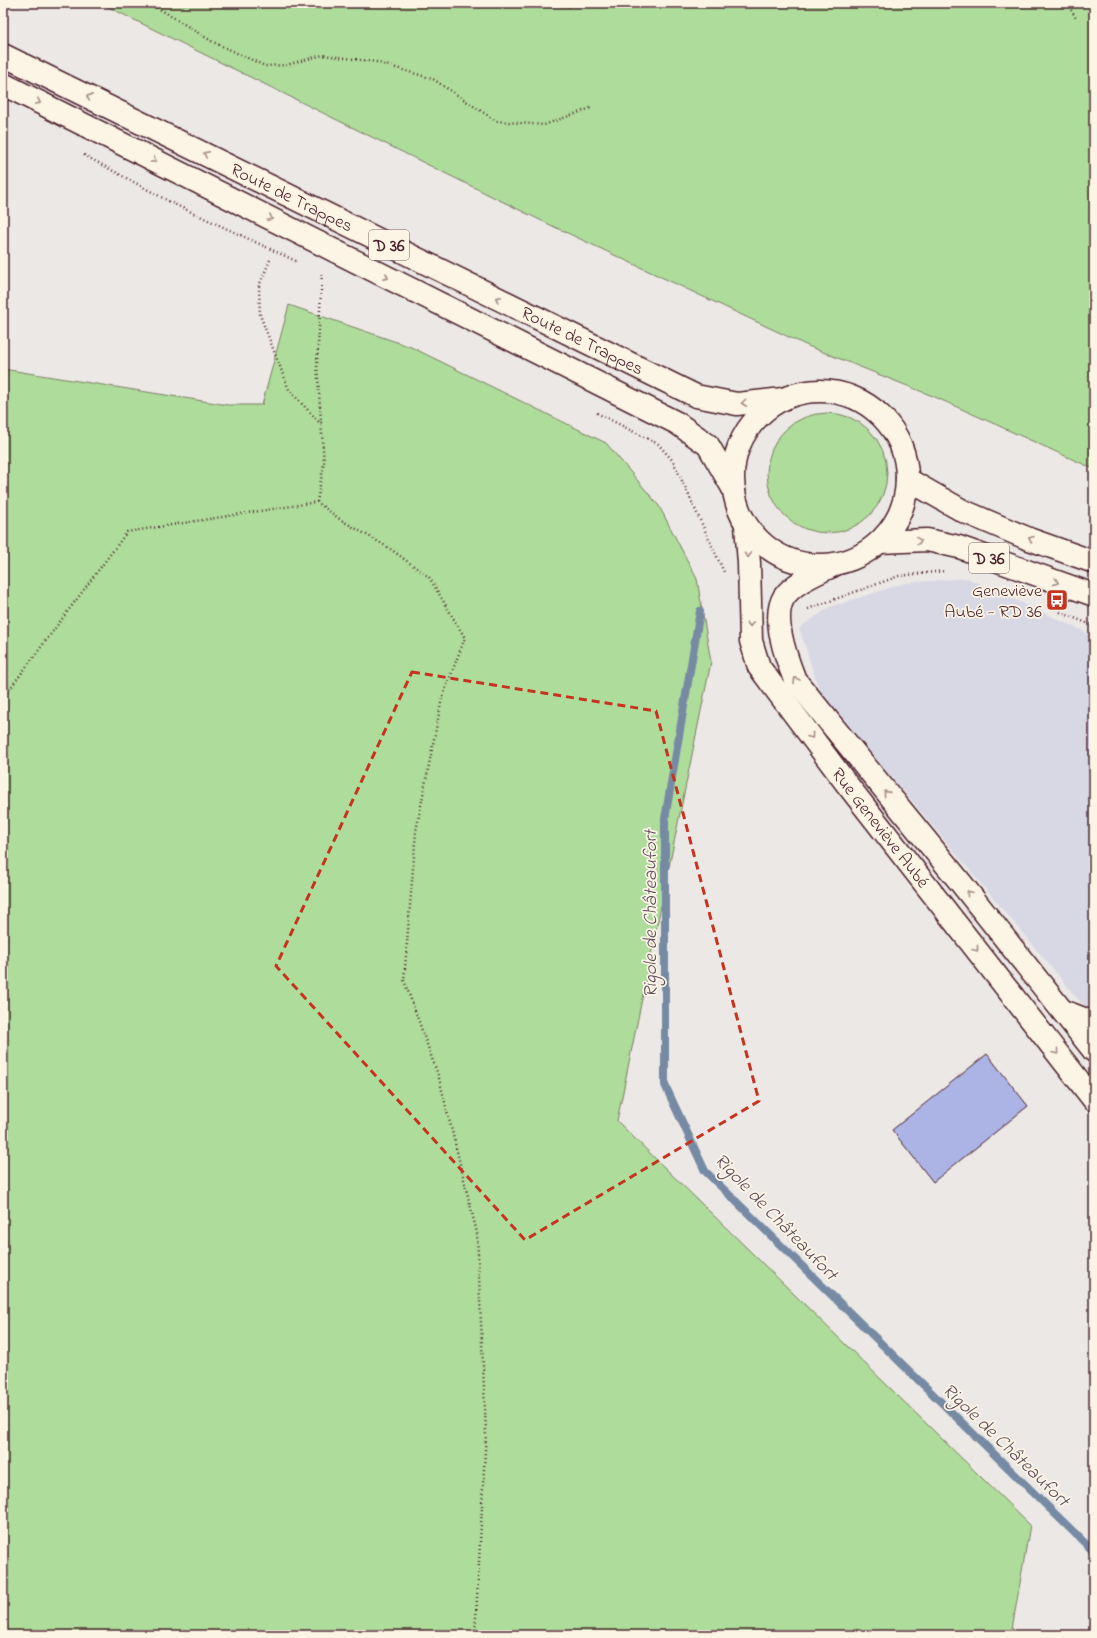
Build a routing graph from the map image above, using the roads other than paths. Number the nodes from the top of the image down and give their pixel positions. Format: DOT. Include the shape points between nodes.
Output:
graph roads {
  1 [pos="3,55"];
  2 [pos="3,84"];
  3 [pos="783,399"];
  4 [pos="907,480"];
  5 [pos="734,490"];
  6 [pos="746,525"];
  7 [pos="880,542"];
  8 [pos="1094,562"];
  9 [pos="836,564"];
  10 [pos="1094,595"];
  11 [pos="939,902"];
  12 [pos="1088,1029"];
  13 [pos="1094,1051"];
  14 [pos="1094,1100"];
  3 -- 1 [label="main road, Route de Trappes / D 36, one-way" via="737,404 696,396"];
  2 -- 5 [label="main road, Route de Trappes / D 36, one-way" via="677,423 708,446"];
  3 -- 4 [label="main road" via="811,391 841,394 868,405 889,425 903,450"];
  3 -- 5 [label="main road" via="760,415 743,436 734,462"];
  4 -- 7 [label="main road" via="904,502 894,523"];
  8 -- 4 [label="main road, D 36, one-way" via="963,511"];
  5 -- 6 [label="main road" via="736,504"];
  6 -- 9 [label="main road" via="763,544 785,558 810,564"];
  6 -- 11 [label="main road, Rue Geneviève Aubé, one-way" via="751,641 759,667"];
  7 -- 9 [label="main road" via="859,556"];
  7 -- 10 [label="main road, D 36, one-way" via="927,540 959,548"];
  12 -- 9 [label="main road, Rue Geneviève Aubé, one-way" via="1063,1011 795,680 780,635 780,611 784,597 802,581"];
  11 -- 12 [label="main road" via="979,930 1054,1018"];
  11 -- 14 [label="main road, Rue Geneviève Aubé, one-way"];
  12 -- 13 [label="main road, Rue Geneviève Aubé"];
}
